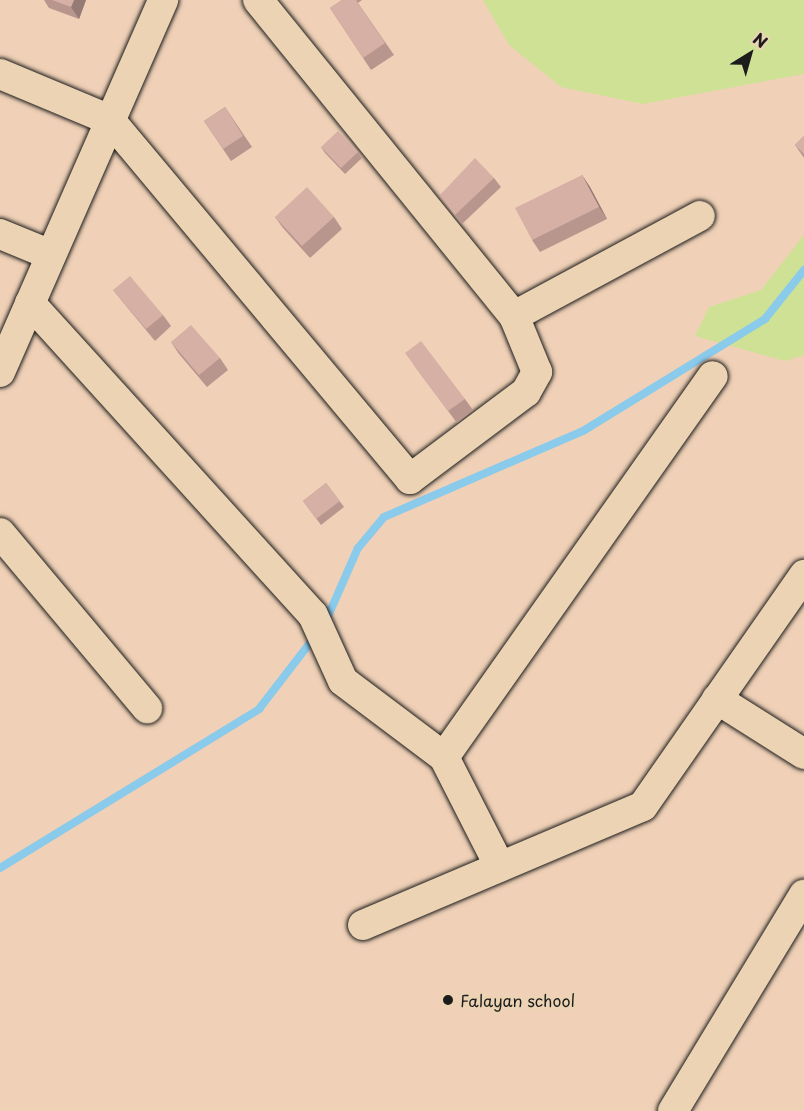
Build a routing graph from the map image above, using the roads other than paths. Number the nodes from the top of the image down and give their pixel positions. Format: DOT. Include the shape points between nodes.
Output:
graph roads {
  1 [pos="163,0"];
  2 [pos="258,0"];
  3 [pos="0,74"];
  4 [pos="110,120"];
  5 [pos="700,216"];
  6 [pos="0,234"];
  7 [pos="51,255"];
  8 [pos="30,303"];
  9 [pos="514,316"];
  10 [pos="0,372"];
  11 [pos="713,376"];
  12 [pos="0,533"];
  13 [pos="804,575"];
  14 [pos="717,699"];
  15 [pos="147,708"];
  16 [pos="804,754"];
  17 [pos="444,757"];
  18 [pos="500,867"];
  19 [pos="804,895"];
  20 [pos="363,925"];
  21 [pos="673,1111"];
  1 -- 4 [label="street"];
  2 -- 9 [label="street"];
  3 -- 4 [label="street"];
  4 -- 7 [label="street"];
  4 -- 9 [label="street" via="411,479 526,392 537,372"];
  5 -- 9 [label="street"];
  6 -- 7 [label="street"];
  7 -- 8 [label="street"];
  8 -- 10 [label="street"];
  8 -- 17 [label="street" via="313,615 343,681"];
  11 -- 17 [label="street"];
  12 -- 15 [label="street"];
  13 -- 14 [label="street"];
  14 -- 16 [label="street"];
  14 -- 18 [label="street" via="643,806"];
  17 -- 18 [label="street"];
  18 -- 20 [label="street"];
  19 -- 21 [label="street"];
}
